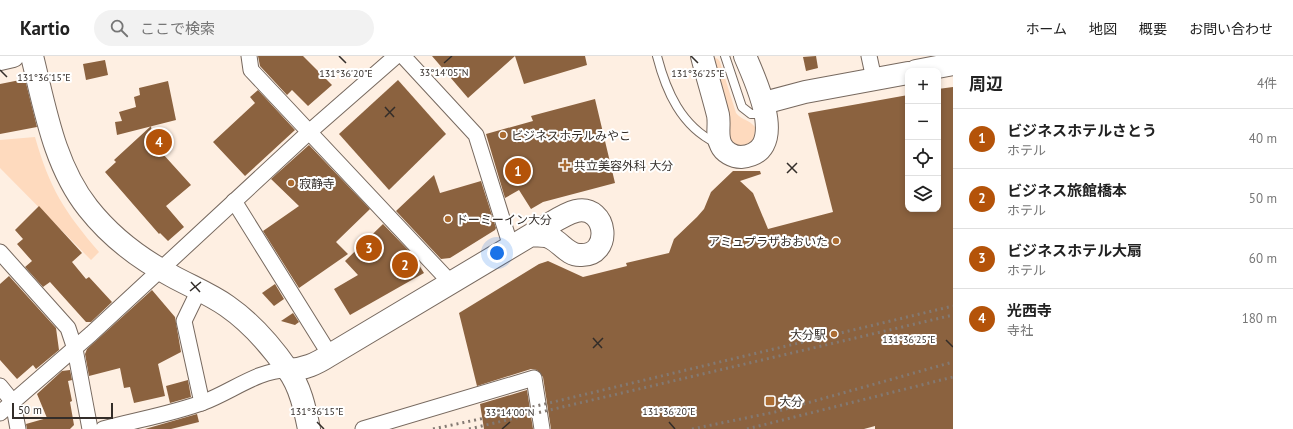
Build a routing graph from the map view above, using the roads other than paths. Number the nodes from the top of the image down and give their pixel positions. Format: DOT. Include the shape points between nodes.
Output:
graph roads {
  1 [pos="13,56"];
  2 [pos="32,56"];
  3 [pos="249,56"];
  4 [pos="396,56"];
  5 [pos="403,56"];
  6 [pos="657,56"];
  7 [pos="702,56"];
  8 [pos="725,56"];
  9 [pos="745,56"];
  10 [pos="869,56"];
  11 [pos="0,59"];
  12 [pos="953,64"];
  13 [pos="932,68"];
  14 [pos="905,74"];
  15 [pos="874,79"];
  16 [pos="765,109"];
  17 [pos="308,133"];
  18 [pos="720,145"];
  19 [pos="234,201"];
  20 [pos="531,235"];
  21 [pos="511,247"];
  22 [pos="0,252"];
  23 [pos="161,270"];
  24 [pos="451,283"];
  25 [pos="199,290"];
  26 [pos="75,349"];
  27 [pos="330,355"];
  28 [pos="288,370"];
  29 [pos="0,386"];
  30 [pos="13,402"];
  31 [pos="202,403"];
  32 [pos="0,413"];
  33 [pos="18,429"];
  34 [pos="90,429"];
  35 [pos="103,429"];
  36 [pos="309,429"];
  37 [pos="363,429"];
  38 [pos="542,429"];
  1 -- 11 [label="main road"];
  2 -- 23 [label="main road" via="56,147 69,180 100,221 116,237"];
  3 -- 17 [label="street" via="251,70"];
  4 -- 17 [label="street"];
  5 -- 21 [label="street" via="476,135"];
  6 -- 18 [label="lane" via="667,87 686,120 700,134"];
  7 -- 18 [label="main road" via="718,115"];
  8 -- 16 [label="lane" via="742,107 751,114"];
  9 -- 16 [label="main road"];
  10 -- 15 [label="street"];
  12 -- 13 [label="main road"];
  14 -- 15 [label="main road"];
  15 -- 16 [label="main road" via="805,92"];
  16 -- 18 [label="main road" via="765,139 755,152 737,157"];
  17 -- 19 [label="street"];
  17 -- 24 [label="street"];
  19 -- 23 [label="street"];
  19 -- 27 [label="street"];
  20 -- 21 [label="main road"];
  21 -- 24 [label="main road"];
  22 -- 26 [label="street" via="64,322 73,337"];
  23 -- 25 [label="main road"];
  23 -- 26 [label="street"];
  24 -- 27 [label="main road"];
  25 -- 28 [label="main road" via="240,316"];
  25 -- 31 [label="street" via="184,321"];
  26 -- 30 [label="street"];
  26 -- 34 [label="street"];
  27 -- 28 [label="main road" via="307,368"];
  28 -- 31 [label="street" via="266,373"];
  28 -- 36 [label="main road" via="304,408"];
  29 -- 30 [label="street"];
  30 -- 32 [label="street"];
  30 -- 33 [label="street"];
  31 -- 35 [label="street"];
  37 -- 38 [label="street" via="534,378"];
}
